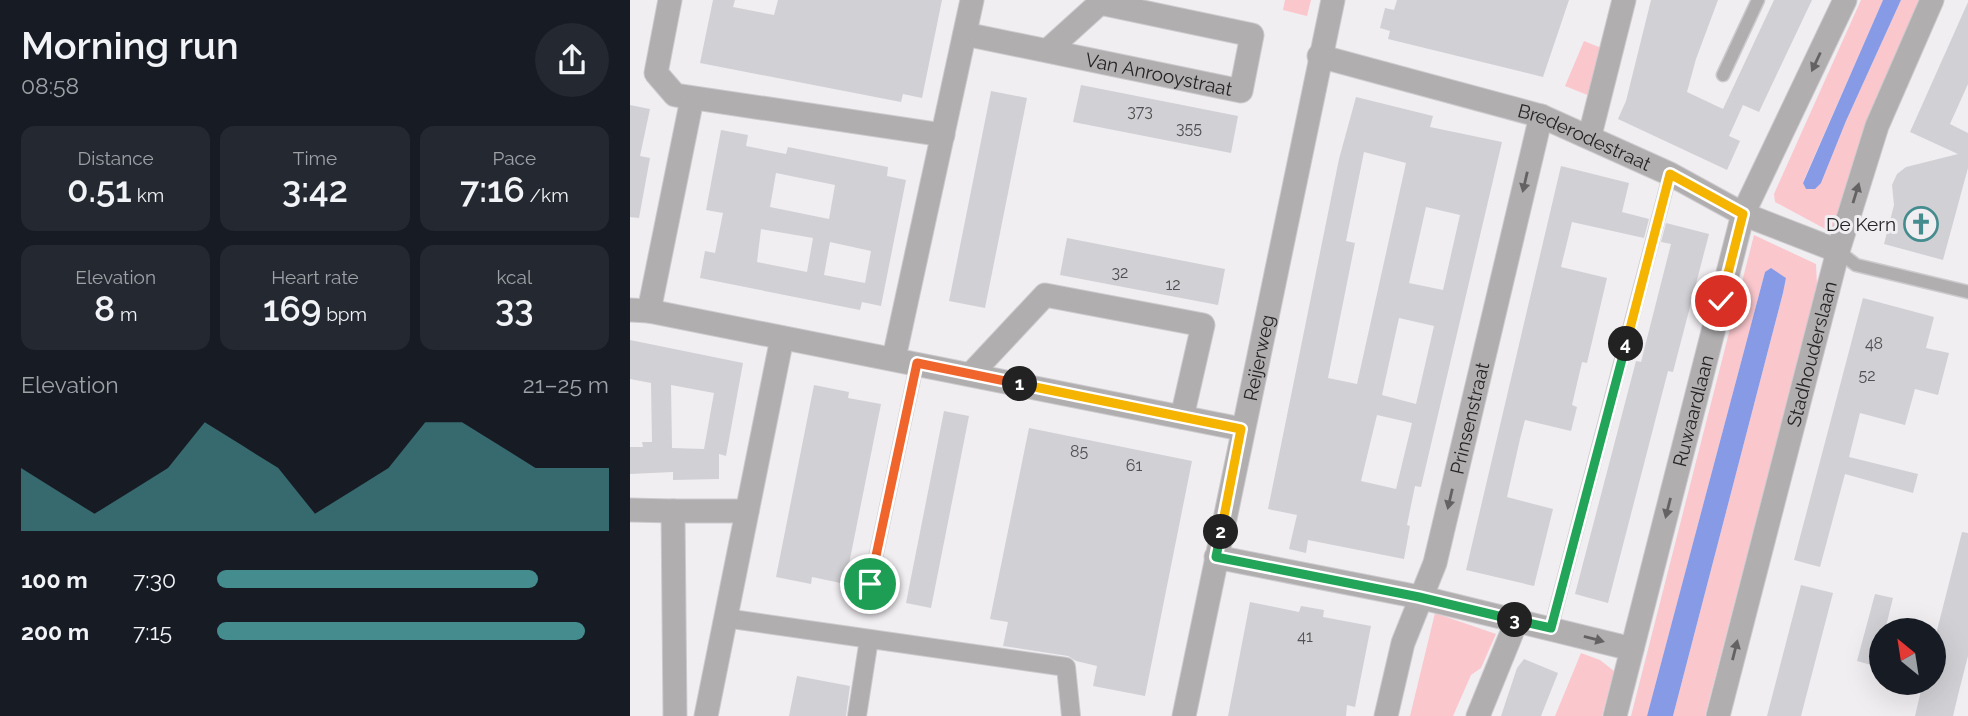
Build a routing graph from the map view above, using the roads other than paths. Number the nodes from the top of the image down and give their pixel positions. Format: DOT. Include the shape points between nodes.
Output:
graph roads {
  1 [pos="670,0"];
  2 [pos="972,0"];
  3 [pos="1333,0"];
  4 [pos="1623,0"];
  5 [pos="1758,0"];
  6 [pos="1845,0"];
  7 [pos="1932,0"];
  8 [pos="965,34"];
  9 [pos="1048,50"];
  10 [pos="1319,56"];
  11 [pos="1723,75"];
  12 [pos="692,99"];
  13 [pos="1541,116"];
  14 [pos="943,135"];
  15 [pos="1590,135"];
  16 [pos="1670,174"];
  17 [pos="1743,214"];
  18 [pos="1838,251"];
  19 [pos="1968,292"];
  20 [pos="640,310"];
  21 [pos="782,338"];
  22 [pos="894,358"];
  23 [pos="917,363"];
  24 [pos="971,374"];
  25 [pos="1182,417"];
  26 [pos="1241,429"];
  27 [pos="630,510"];
  28 [pos="673,511"];
  29 [pos="747,511"];
  30 [pos="1216,557"];
  31 [pos="870,584"];
  32 [pos="1419,597"];
  33 [pos="725,618"];
  34 [pos="1517,620"];
  35 [pos="1551,628"];
  36 [pos="869,639"];
  37 [pos="1632,649"];
  38 [pos="676,716"];
  39 [pos="706,716"];
  40 [pos="857,716"];
  41 [pos="1071,716"];
  42 [pos="1184,716"];
  43 [pos="1386,716"];
  44 [pos="1478,716"];
  45 [pos="1615,716"];
  46 [pos="1718,716"];
  1 -- 12 [label="street" via="656,73 675,95"];
  2 -- 8 [label="street"];
  3 -- 10 [label="street, Reijerweg"];
  4 -- 15 [label="street"];
  5 -- 11 [label="lane"];
  6 -- 17 [label="street, Ruwaardlaan, one-way"];
  18 -- 7 [label="street, Stadhouderslaan, one-way" via="1877,126"];
  8 -- 9 [label="street, Van Anrooystraat"];
  8 -- 14 [label="street"];
  9 -- 9 [label="street, Van Anrooystraat" via="1241,91 1252,35 1100,3"];
  10 -- 13 [label="street, Brederodestraat"];
  10 -- 26 [label="street, Reijerweg"];
  12 -- 14 [label="street"];
  12 -- 20 [label="street"];
  13 -- 15 [label="street, Brederodestraat"];
  13 -- 32 [label="street, Prinsenstraat, one-way" via="1434,563"];
  14 -- 22 [label="street"];
  15 -- 16 [label="street, Brederodestraat"];
  16 -- 17 [label="street, Brederodestraat"];
  16 -- 35 [label="lane"];
  17 -- 18 [label="street, Brederodestraat"];
  17 -- 37 [label="street, Ruwaardlaan, one-way"];
  18 -- 19 [label="lane" via="1856,265"];
  46 -- 18 [label="street, Stadhouderslaan, one-way"];
  20 -- 21 [label="street"];
  21 -- 22 [label="street"];
  21 -- 29 [label="street"];
  22 -- 23 [label="street"];
  23 -- 24 [label="street"];
  23 -- 31 [label="lane"];
  24 -- 25 [label="street"];
  24 -- 25 [label="street" via="1045,295 1203,325"];
  25 -- 26 [label="street"];
  26 -- 30 [label="street, Reijerweg"];
  27 -- 28 [label="street"];
  28 -- 29 [label="street"];
  28 -- 38 [label="street"];
  29 -- 33 [label="street"];
  30 -- 32 [label="street"];
  30 -- 42 [label="street, Reijerweg"];
  32 -- 34 [label="street"];
  32 -- 43 [label="street, Prinsenstraat"];
  33 -- 36 [label="street"];
  33 -- 39 [label="street"];
  34 -- 35 [label="street"];
  34 -- 44 [label="street"];
  35 -- 37 [label="street, one-way"];
  36 -- 40 [label="street"];
  36 -- 41 [label="street" via="1066,667"];
  37 -- 45 [label="street, Ruwaardlaan"];
}
